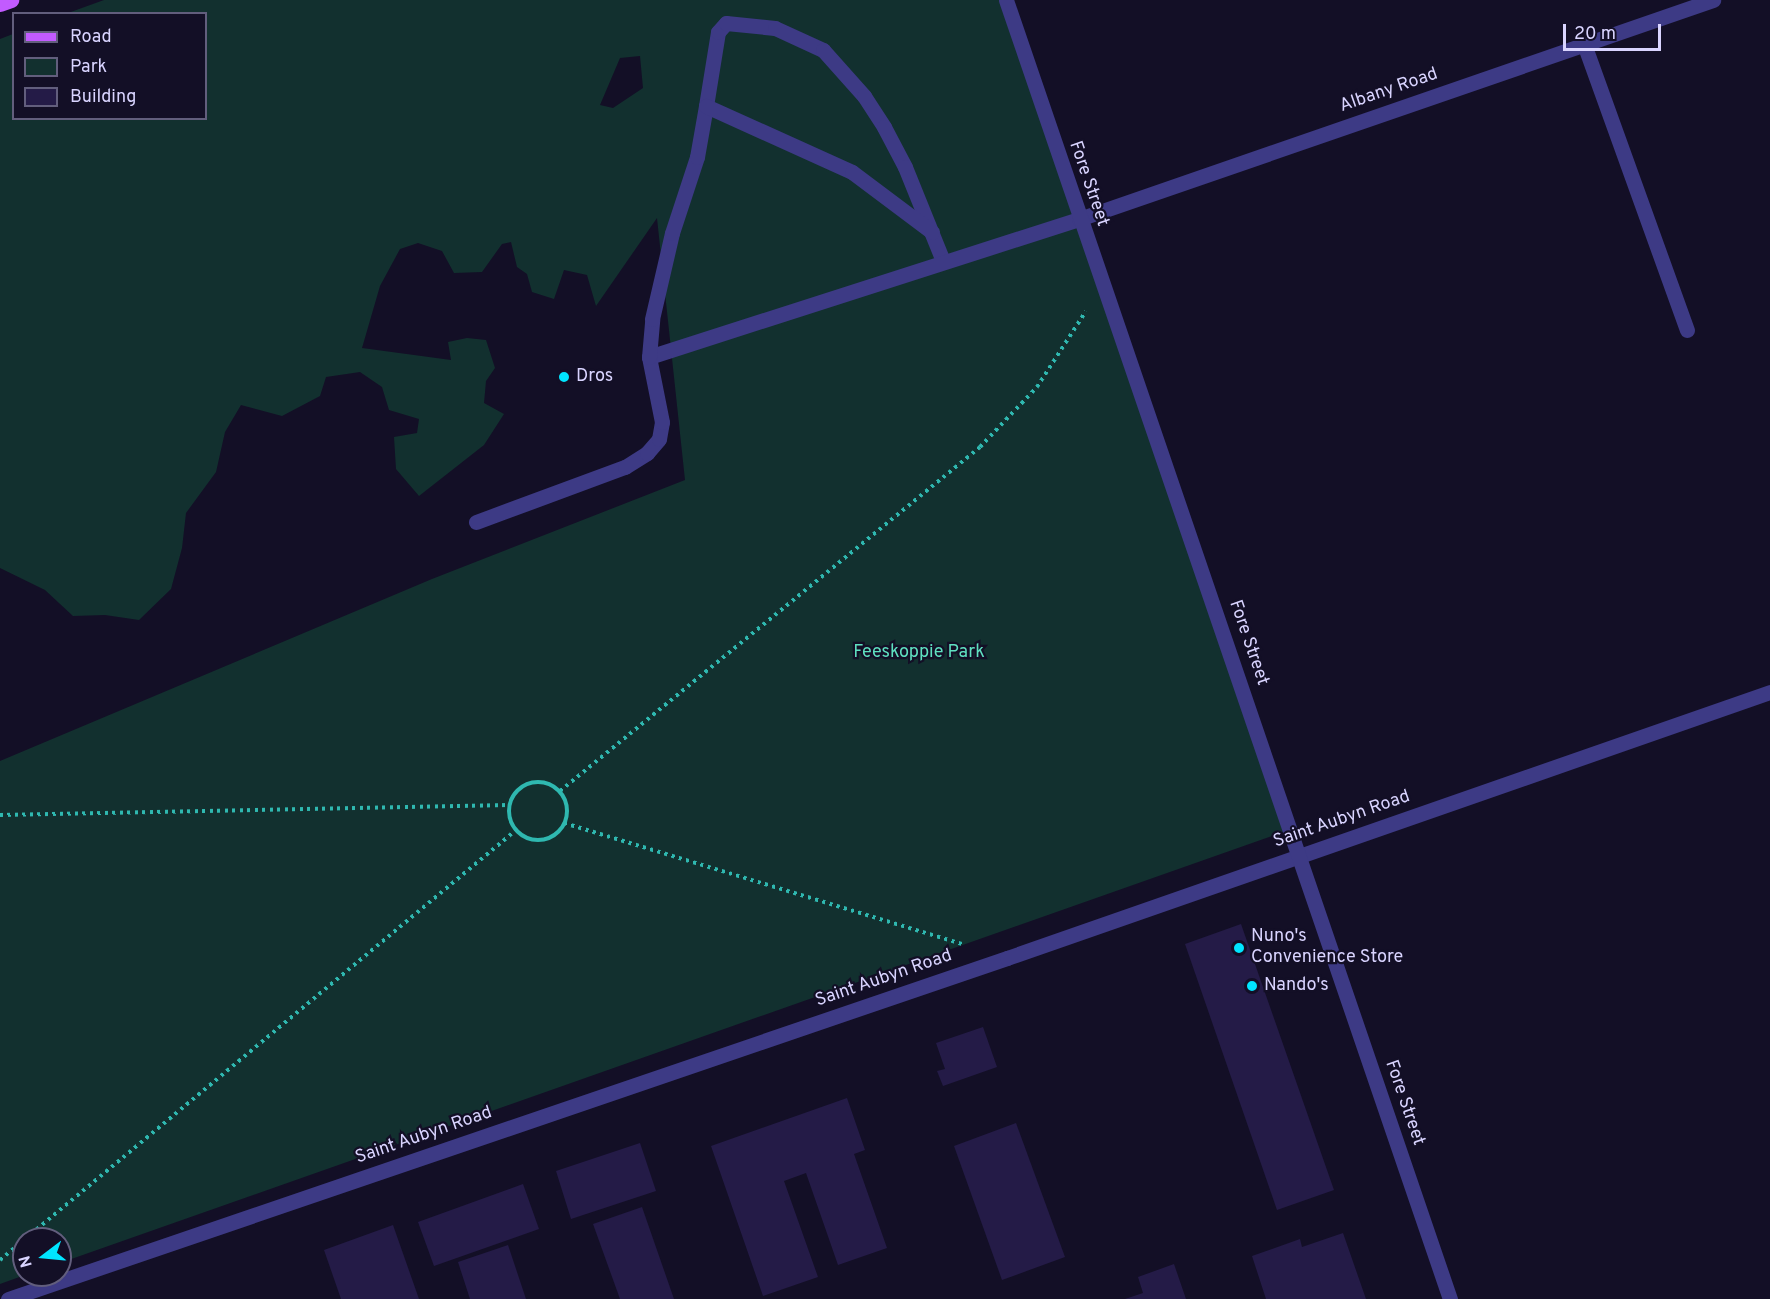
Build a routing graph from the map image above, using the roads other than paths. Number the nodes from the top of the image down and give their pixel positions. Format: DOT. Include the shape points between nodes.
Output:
graph roads {
  1 [pos="11,0"];
  2 [pos="1006,0"];
  3 [pos="1713,0"];
  4 [pos="0,4"];
  5 [pos="1584,45"];
  6 [pos="706,106"];
  7 [pos="1079,219"];
  8 [pos="932,232"];
  9 [pos="943,261"];
  10 [pos="1687,330"];
  11 [pos="649,357"];
  12 [pos="476,522"];
  13 [pos="1770,692"];
  14 [pos="1299,855"];
  15 [pos="8,1299"];
  16 [pos="1450,1299"];
  1 -- 4 [label="main road"];
  2 -- 7 [label="street, Fore Street"];
  3 -- 5 [label="street, Albany Road"];
  5 -- 7 [label="street, Albany Road"];
  5 -- 10 [label="street"];
  6 -- 8 [label="street" via="852,172"];
  6 -- 8 [label="street" via="718,32 726,23 745,22 803,38 824,50 864,96 905,167"];
  6 -- 11 [label="street" via="692,175 659,287"];
  7 -- 9 [label="street, Albany Road"];
  7 -- 14 [label="street, Fore Street" via="1105,282"];
  8 -- 9 [label="street"];
  9 -- 11 [label="street, Albany Road"];
  11 -- 12 [label="street" via="662,422 659,439 647,453 589,482"];
  13 -- 14 [label="street, Saint Aubyn Road"];
  14 -- 15 [label="street, Saint Aubyn Road"];
  14 -- 16 [label="street, Fore Street"];
}
